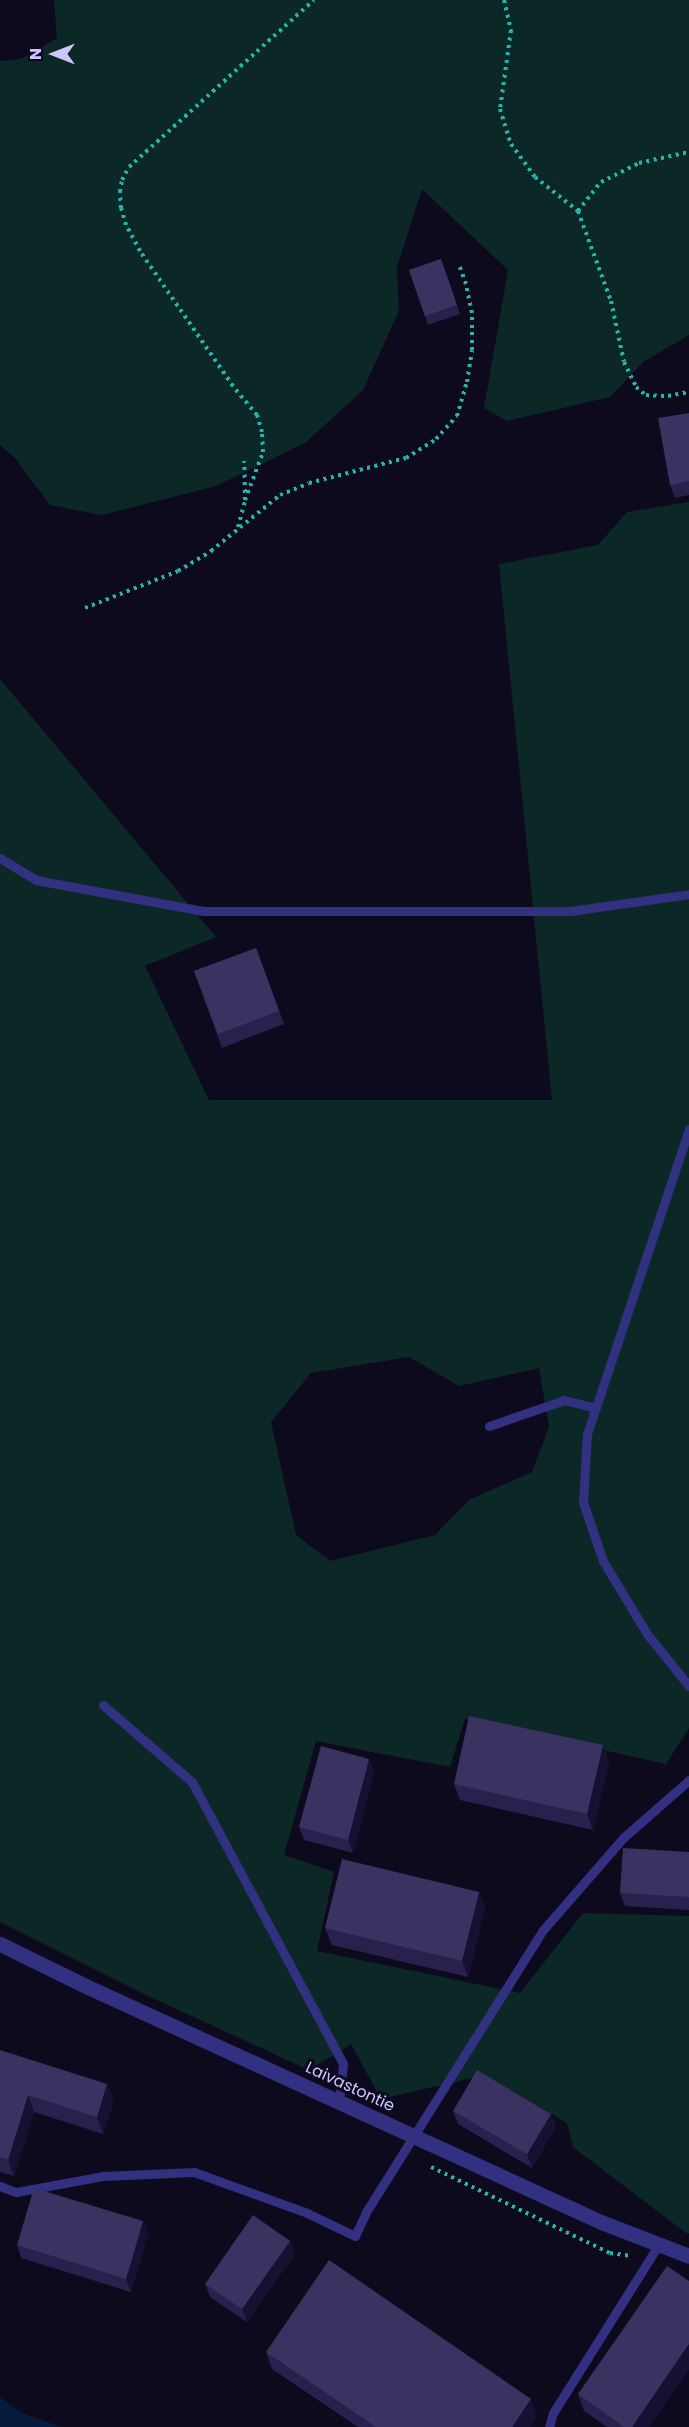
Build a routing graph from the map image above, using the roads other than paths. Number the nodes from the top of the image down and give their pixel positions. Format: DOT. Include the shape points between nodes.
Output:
graph roads {
  1 [pos="0,858"];
  2 [pos="689,894"];
  3 [pos="689,1130"];
  4 [pos="596,1408"];
  5 [pos="489,1426"];
  6 [pos="689,1686"];
  7 [pos="103,1705"];
  8 [pos="689,1780"];
  9 [pos="0,1944"];
  10 [pos="339,2102"];
  11 [pos="413,2136"];
  12 [pos="0,2186"];
  13 [pos="659,2244"];
  14 [pos="689,2256"];
  15 [pos="549,2427"];
  1 -- 2 [label="lane" via="36,880 203,911 570,911"];
  3 -- 4 [label="lane"];
  4 -- 5 [label="lane" via="564,1400"];
  4 -- 6 [label="lane" via="587,1433 583,1502 603,1561 647,1634"];
  7 -- 10 [label="lane" via="192,1782 343,2064"];
  8 -- 11 [label="lane" via="623,1838 543,1929"];
  9 -- 10 [label="street, Laivastontie"];
  10 -- 11 [label="street, Laivastontie"];
  11 -- 12 [label="lane" via="355,2236 307,2213 194,2172 103,2176 16,2192"];
  11 -- 13 [label="street, Laivastontie" via="601,2222"];
  13 -- 14 [label="street, Laivastontie"];
  13 -- 15 [label="lane" via="553,2413"];
}
